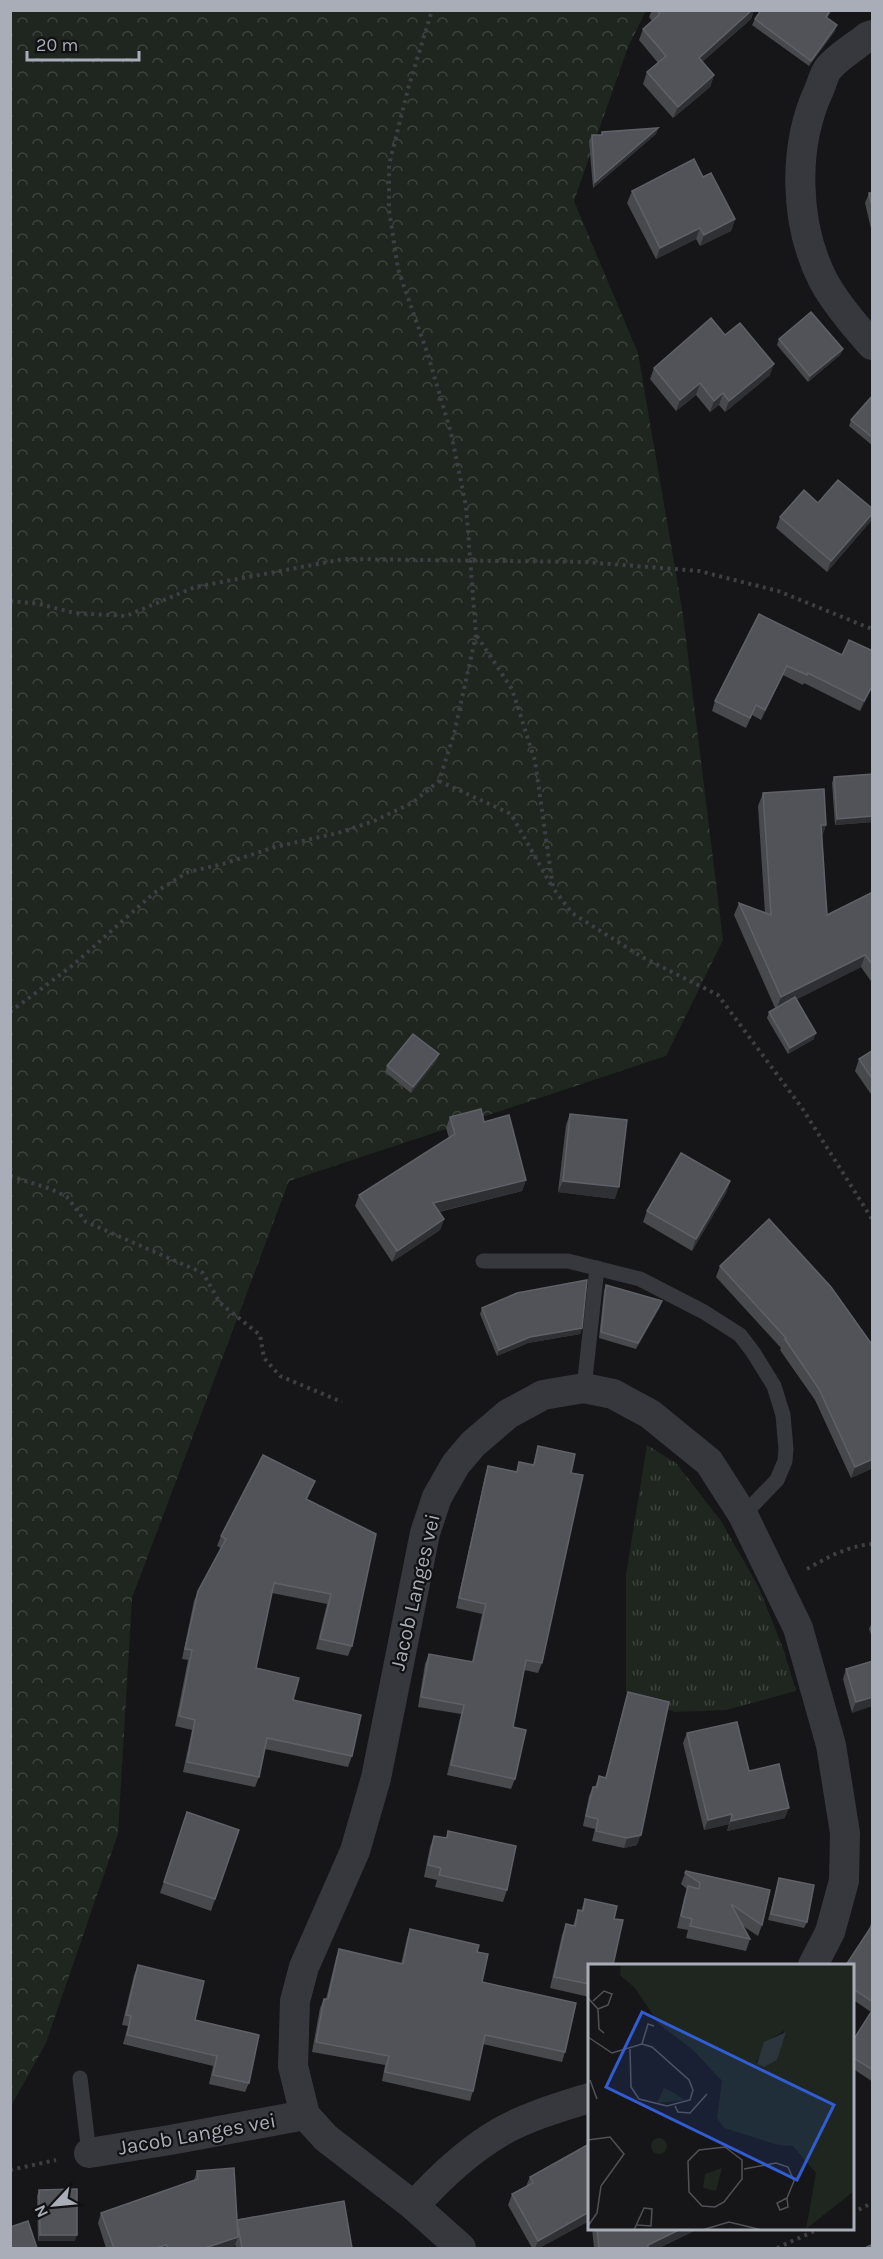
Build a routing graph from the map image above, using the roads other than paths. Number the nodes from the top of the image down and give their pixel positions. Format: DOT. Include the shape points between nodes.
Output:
graph roads {
  1 [pos="873,35"];
  2 [pos="873,345"];
  3 [pos="483,1261"];
  4 [pos="597,1268"];
  5 [pos="584,1388"];
  6 [pos="743,1515"];
  7 [pos="814,1964"];
  8 [pos="80,2078"];
  9 [pos="588,2098"];
  10 [pos="305,2115"];
  11 [pos="89,2153"];
  12 [pos="414,2206"];
  13 [pos="461,2248"];
  1 -- 2 [label="street" via="828,69 808,112 801,151 801,194 806,231 823,280"];
  3 -- 4 [label="lane" via="567,1261"];
  4 -- 5 [label="lane"];
  4 -- 6 [label="lane" via="640,1279 740,1335 774,1386 783,1415 785,1461 777,1480"];
  5 -- 6 [label="street, Jacob Langes vei" via="613,1394 650,1414 680,1437 709,1462"];
  5 -- 10 [label="street, Jacob Langes vei" via="543,1395 508,1414 473,1444 436,1497 425,1533 376,1778 355,1851 304,1967 295,2001 293,2066"];
  6 -- 7 [label="street, Jacob Langes vei" via="798,1628 831,1745 845,1833 844,1881 830,1932"];
  8 -- 11 [label="lane"];
  9 -- 12 [label="street" via="503,2131 448,2172"];
  10 -- 11 [label="street, Jacob Langes vei"];
  10 -- 12 [label="street, Jacob Langes vei" via="326,2138"];
  12 -- 13 [label="street, Jacob Langes vei"];
}
